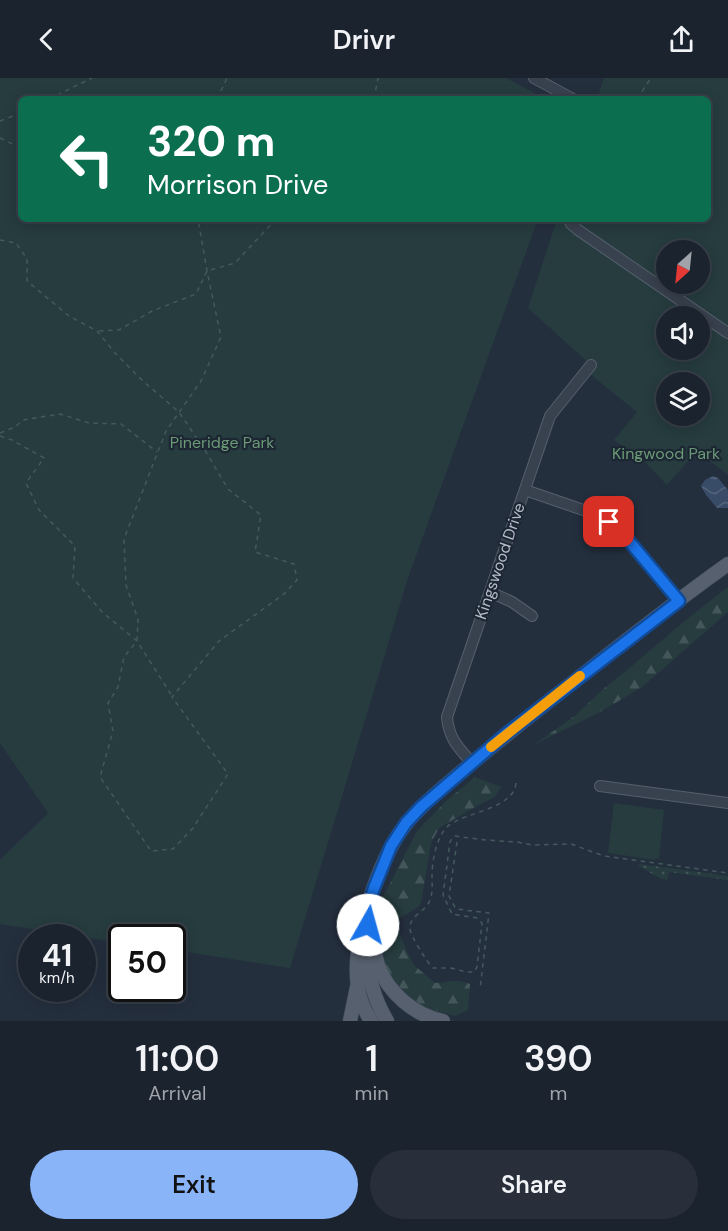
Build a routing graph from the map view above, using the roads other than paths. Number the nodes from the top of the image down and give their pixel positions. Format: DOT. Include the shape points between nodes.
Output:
graph roads {
  1 [pos="534,78"];
  2 [pos="567,96"];
  3 [pos="570,222"];
  4 [pos="728,333"];
  5 [pos="591,365"];
  6 [pos="525,490"];
  7 [pos="728,564"];
  8 [pos="490,592"];
  9 [pos="679,601"];
  10 [pos="532,616"];
  11 [pos="472,763"];
  12 [pos="600,786"];
  13 [pos="728,803"];
  14 [pos="368,908"];
  15 [pos="357,985"];
  16 [pos="351,1021"];
  17 [pos="371,1021"];
  18 [pos="387,1021"];
  19 [pos="443,1021"];
  1 -- 2 [label="street"];
  3 -- 4 [label="street"];
  5 -- 6 [label="street, Kingswood Drive" via="550,416"];
  6 -- 8 [label="street, Kingswood Drive"];
  6 -- 9 [label="street" via="609,522"];
  7 -- 9 [label="main road"];
  8 -- 10 [label="street"];
  8 -- 11 [label="street, Kingswood Drive" via="447,717 453,741"];
  9 -- 11 [label="main road"];
  11 -- 14 [label="main road" via="406,823 391,846"];
  12 -- 13 [label="street"];
  14 -- 15 [label="main road" via="360,940"];
  14 -- 18 [label="main road" via="370,981"];
  14 -- 19 [label="main road" via="376,958 387,983 412,1008"];
  15 -- 16 [label="main road"];
  15 -- 17 [label="main road"];
}
